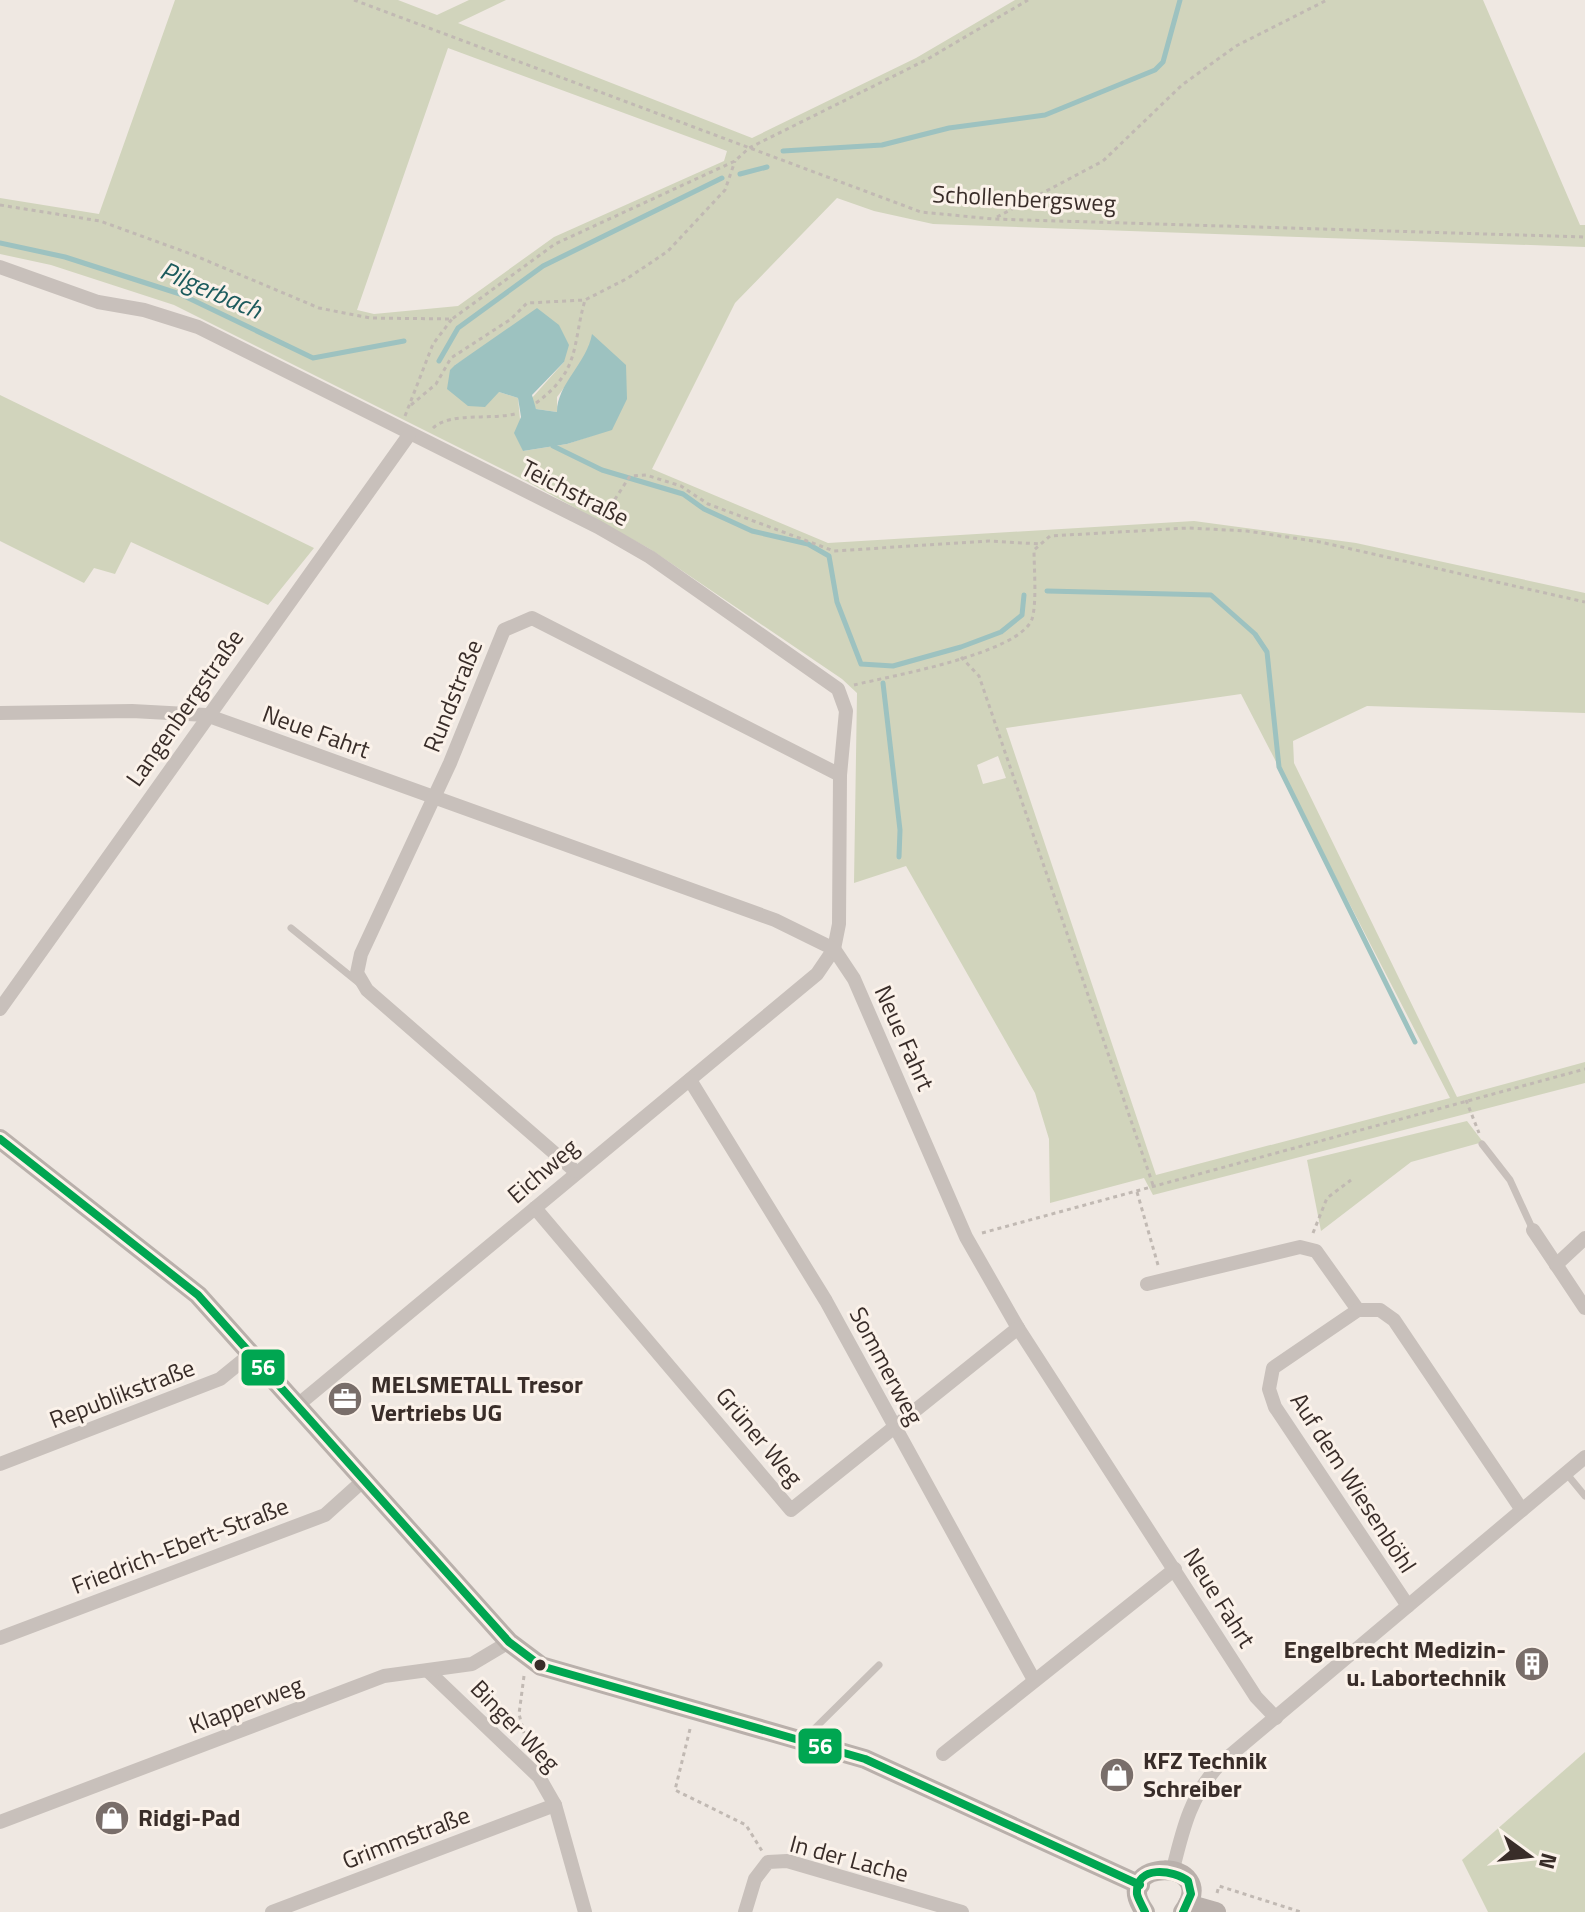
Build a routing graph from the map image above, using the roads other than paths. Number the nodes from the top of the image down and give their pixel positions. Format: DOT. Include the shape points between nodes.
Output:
graph roads {
  1 [pos="0,267"];
  2 [pos="409,435"];
  3 [pos="0,713"];
  4 [pos="206,715"];
  5 [pos="840,775"];
  6 [pos="432,798"];
  7 [pos="291,928"];
  8 [pos="834,949"];
  9 [pos="367,990"];
  10 [pos="0,1009"];
  11 [pos="690,1080"];
  12 [pos="0,1139"];
  13 [pos="1482,1144"];
  14 [pos="575,1171"];
  15 [pos="535,1208"];
  16 [pos="1533,1230"];
  17 [pos="1585,1238"];
  18 [pos="1556,1265"];
  19 [pos="1147,1284"];
  20 [pos="1585,1308"];
  21 [pos="1358,1310"];
  22 [pos="1018,1328"];
  23 [pos="252,1353"];
  24 [pos="299,1404"];
  25 [pos="895,1429"];
  26 [pos="1585,1457"];
  27 [pos="0,1464"];
  28 [pos="1566,1473"];
  29 [pos="365,1479"];
  30 [pos="1585,1496"];
  31 [pos="1522,1510"];
  32 [pos="1175,1569"];
  33 [pos="1408,1606"];
  34 [pos="0,1638"];
  35 [pos="509,1642"];
  36 [pos="879,1665"];
  37 [pos="428,1671"];
  38 [pos="1034,1680"];
  39 [pos="1276,1718"];
  40 [pos="803,1739"];
  41 [pos="943,1754"];
  42 [pos="555,1805"];
  43 [pos="0,1822"];
  44 [pos="1173,1869"];
  45 [pos="1140,1885"];
  46 [pos="926,1907"];
  47 [pos="1186,1908"];
  48 [pos="1213,1911"];
  49 [pos="272,1912"];
  50 [pos="585,1912"];
  51 [pos="745,1912"];
  52 [pos="962,1912"];
  53 [pos="1145,1912"];
  1 -- 2 [label="street, Teichstraße" via="98,302 198,327"];
  2 -- 4 [label="street, Langenbergstraße"];
  2 -- 5 [label="street, Teichstraße" via="650,557 838,689 846,711"];
  3 -- 4 [label="street, Neue Fahrt"];
  4 -- 6 [label="street, Neue Fahrt"];
  4 -- 10 [label="street, Langenbergstraße"];
  5 -- 6 [label="street, Rundstraße" via="532,618 504,630"];
  5 -- 8 [label="street" via="839,924"];
  6 -- 8 [label="street, Neue Fahrt" via="775,920"];
  6 -- 9 [label="street, Rundstraße" via="361,954 357,973"];
  7 -- 9 [label="lane"];
  8 -- 11 [label="street, Eichweg" via="817,974"];
  8 -- 22 [label="street, Neue Fahrt" via="854,979 966,1237"];
  9 -- 14 [label="street"];
  11 -- 14 [label="street, Eichweg"];
  11 -- 25 [label="street, Sommerweg" via="826,1301"];
  12 -- 23 [label="main road" via="198,1295"];
  13 -- 16 [label="lane" via="1510,1180"];
  14 -- 15 [label="street, Eichweg"];
  15 -- 24 [label="street, Eichweg"];
  15 -- 25 [label="street, Grüner Weg" via="791,1510"];
  16 -- 18 [label="street"];
  17 -- 18 [label="street"];
  18 -- 20 [label="street"];
  19 -- 21 [label="street" via="1300,1247 1316,1251"];
  21 -- 31 [label="street" via="1380,1310 1394,1320"];
  21 -- 33 [label="street, Auf dem Wiesenböhl" via="1273,1368 1269,1389 1275,1407"];
  22 -- 25 [label="street, Grüner Weg"];
  22 -- 32 [label="street, Neue Fahrt"];
  23 -- 24 [label="main road"];
  23 -- 27 [label="street, Republikstraße" via="220,1379"];
  24 -- 29 [label="main road"];
  25 -- 38 [label="street, Sommerweg"];
  26 -- 28 [label="street"];
  28 -- 30 [label="lane"];
  28 -- 31 [label="street"];
  29 -- 34 [label="street, Friedrich-Ebert-Straße" via="325,1515"];
  29 -- 35 [label="main road"];
  31 -- 33 [label="street"];
  32 -- 38 [label="street"];
  32 -- 39 [label="street, Neue Fahrt" via="1256,1697"];
  33 -- 39 [label="street"];
  35 -- 37 [label="street, Klapperweg" via="472,1664"];
  35 -- 40 [label="main road" via="541,1666 582,1681"];
  36 -- 40 [label="lane"];
  37 -- 42 [label="street, Binger Weg" via="539,1777"];
  37 -- 43 [label="street, Klapperweg" via="384,1676"];
  38 -- 41 [label="street"];
  39 -- 44 [label="street" via="1201,1784 1186,1816"];
  40 -- 45 [label="main road" via="919,1781"];
  42 -- 49 [label="street, Grimmstraße"];
  42 -- 50 [label="street, Binger Weg"];
  44 -- 45 [label="main road" via="1151,1872"];
  44 -- 47 [label="main road" via="1187,1881"];
  45 -- 53 [label="main road"];
  46 -- 51 [label="street, In der Lache" via="787,1861 768,1862 755,1879"];
  46 -- 52 [label="street, In der Lache"];
  47 -- 48 [label="main road"];
}
